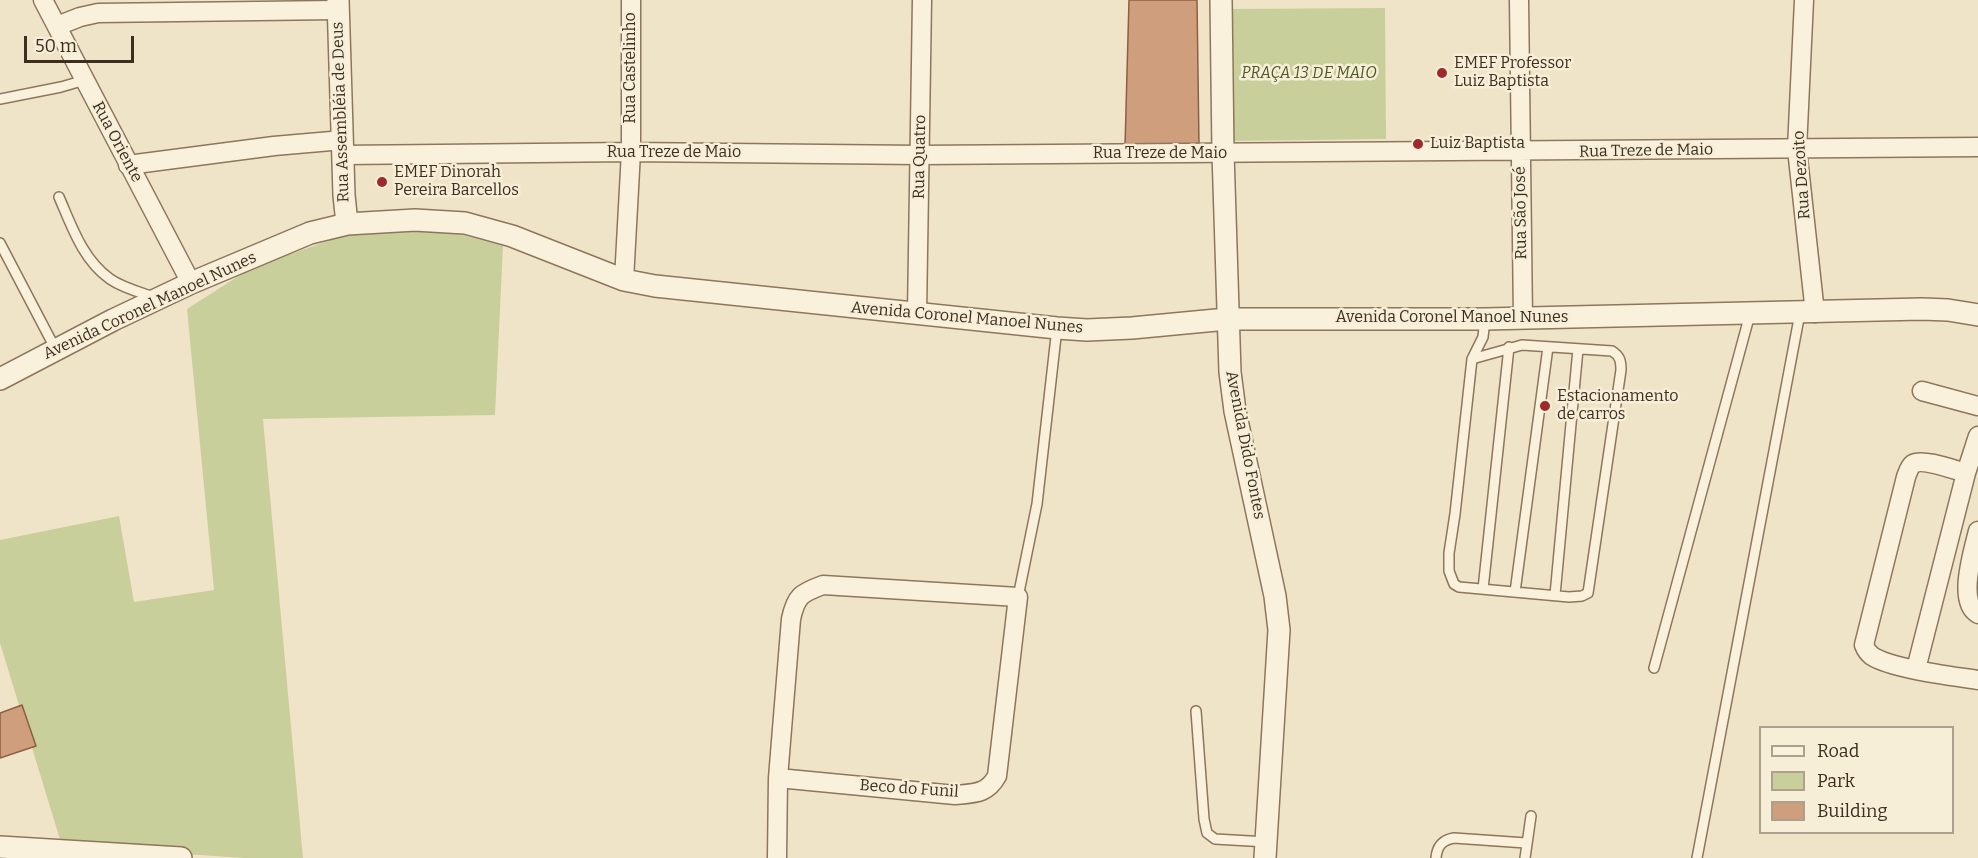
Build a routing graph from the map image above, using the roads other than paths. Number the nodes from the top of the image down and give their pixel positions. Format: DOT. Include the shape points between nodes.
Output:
graph roads {
  1 [pos="43,0"];
  2 [pos="631,0"];
  3 [pos="922,0"];
  4 [pos="1221,0"];
  5 [pos="1519,0"];
  6 [pos="1804,0"];
  7 [pos="338,5"];
  8 [pos="57,26"];
  9 [pos="85,80"];
  10 [pos="0,99"];
  11 [pos="1978,147"];
  12 [pos="343,148"];
  13 [pos="1797,149"];
  14 [pos="631,152"];
  15 [pos="1520,152"];
  16 [pos="1222,153"];
  17 [pos="920,155"];
  18 [pos="128,165"];
  19 [pos="59,197"];
  20 [pos="347,224"];
  21 [pos="0,243"];
  22 [pos="624,280"];
  23 [pos="191,283"];
  24 [pos="159,298"];
  25 [pos="1807,313"];
  26 [pos="917,314"];
  27 [pos="1750,314"];
  28 [pos="1978,315"];
  29 [pos="1227,319"];
  30 [pos="1485,319"];
  31 [pos="1523,319"];
  32 [pos="1057,328"];
  33 [pos="1509,347"];
  34 [pos="1548,347"];
  35 [pos="1578,349"];
  36 [pos="56,350"];
  37 [pos="1472,359"];
  38 [pos="0,379"];
  39 [pos="1922,391"];
  40 [pos="1978,406"];
  41 [pos="1978,436"];
  42 [pos="1966,472"];
  43 [pos="1978,531"];
  44 [pos="1483,589"];
  45 [pos="1515,592"];
  46 [pos="1555,595"];
  47 [pos="1018,597"];
  48 [pos="1978,614"];
  49 [pos="1654,668"];
  50 [pos="1916,669"];
  51 [pos="1978,680"];
  52 [pos="1196,711"];
  53 [pos="778,778"];
  54 [pos="1531,816"];
  55 [pos="1526,843"];
  56 [pos="0,847"];
  57 [pos="1266,853"];
  58 [pos="182,858"];
  59 [pos="777,858"];
  60 [pos="1436,858"];
  61 [pos="1525,858"];
  62 [pos="1697,858"];
  1 -- 8 [label="street, Rua Oriente"];
  2 -- 14 [label="street, Rua Castelinho"];
  3 -- 17 [label="street, Rua Quatro"];
  4 -- 16 [label="street, Avenida Dido Fontes"];
  5 -- 15 [label="street, Rua São José"];
  6 -- 13 [label="street, Rua Dezoito"];
  7 -- 8 [label="street" via="98,13"];
  7 -- 12 [label="street, Rua Assembléia de Deus"];
  8 -- 9 [label="street, Rua Oriente"];
  9 -- 10 [label="lane"];
  9 -- 18 [label="street, Rua Oriente"];
  11 -- 13 [label="street, Rua Treze de Maio"];
  12 -- 14 [label="street, Rua Treze de Maio"];
  12 -- 18 [label="street, Rua Treze de Maio" via="274,146"];
  12 -- 20 [label="street, Rua Assembléia de Deus"];
  13 -- 15 [label="street, Rua Treze de Maio"];
  13 -- 25 [label="street, Rua Dezoito"];
  14 -- 17 [label="street, Rua Treze de Maio"];
  14 -- 22 [label="street, Rua Castelinho"];
  15 -- 16 [label="street, Rua Treze de Maio"];
  15 -- 31 [label="street, Rua São José"];
  16 -- 17 [label="street, Rua Treze de Maio"];
  16 -- 29 [label="street, Avenida Dido Fontes"];
  17 -- 26 [label="street, Rua Quatro"];
  18 -- 23 [label="street, Rua Oriente"];
  19 -- 24 [label="lane" via="90,263 111,280"];
  20 -- 22 [label="street, Avenida Coronel Manoel Nunes" via="415,220 465,223 512,236"];
  20 -- 23 [label="street, Avenida Coronel Manoel Nunes" via="310,233"];
  21 -- 36 [label="lane"];
  22 -- 26 [label="street, Avenida Coronel Manoel Nunes"];
  23 -- 24 [label="street, Avenida Coronel Manoel Nunes"];
  24 -- 36 [label="street, Avenida Coronel Manoel Nunes"];
  25 -- 27 [label="street, Avenida Coronel Manoel Nunes"];
  25 -- 28 [label="street, Avenida Coronel Manoel Nunes" via="1922,309"];
  25 -- 62 [label="lane"];
  26 -- 32 [label="street, Avenida Coronel Manoel Nunes"];
  27 -- 31 [label="street, Avenida Coronel Manoel Nunes"];
  27 -- 49 [label="lane"];
  29 -- 30 [label="street, Avenida Coronel Manoel Nunes"];
  29 -- 32 [label="street, Avenida Coronel Manoel Nunes" via="1132,328"];
  29 -- 57 [label="street, Avenida Dido Fontes" via="1235,411 1279,630"];
  30 -- 31 [label="street, Avenida Coronel Manoel Nunes"];
  30 -- 37 [label="lane" via="1483,337"];
  32 -- 47 [label="lane, Beco do Funil" via="1037,504"];
  33 -- 34 [label="lane"];
  33 -- 37 [label="lane"];
  33 -- 44 [label="lane"];
  34 -- 35 [label="lane"];
  34 -- 45 [label="lane"];
  35 -- 46 [label="lane"];
  35 -- 46 [label="lane" via="1612,351 1621,359 1621,370 1588,593"];
  36 -- 38 [label="street, Avenida Coronel Manoel Nunes"];
  37 -- 44 [label="lane" via="1449,571 1459,587"];
  39 -- 40 [label="street"];
  41 -- 42 [label="street"];
  42 -- 50 [label="street"];
  42 -- 50 [label="street" via="1916,462 1910,466 1903,488 1864,645 1866,651 1882,661"];
  43 -- 48 [label="street" via="1967,598 1971,610"];
  44 -- 45 [label="lane"];
  45 -- 46 [label="lane"];
  47 -- 53 [label="street" via="823,585 801,594 791,620"];
  47 -- 53 [label="street, Beco do Funil" via="998,776 991,787 955,795"];
  50 -- 51 [label="street"];
  52 -- 57 [label="lane" via="1207,833 1215,839"];
  53 -- 59 [label="street"];
  54 -- 55 [label="lane"];
  55 -- 60 [label="lane" via="1454,838 1439,846"];
  55 -- 61 [label="lane"];
  56 -- 58 [label="street"];
}
